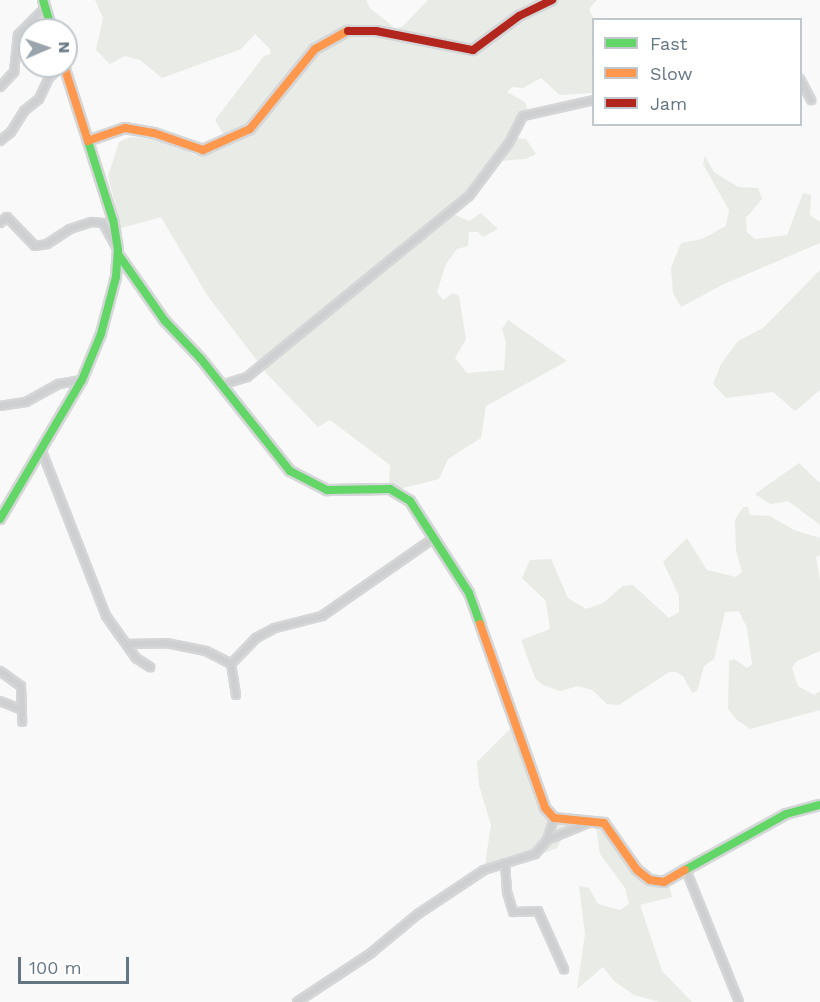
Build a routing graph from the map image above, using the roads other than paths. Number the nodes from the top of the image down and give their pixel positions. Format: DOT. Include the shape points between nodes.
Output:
graph roads {
  1 [pos="552,0"];
  2 [pos="44,4"];
  3 [pos="49,78"];
  4 [pos="67,78"];
  5 [pos="802,81"];
  6 [pos="0,87"];
  7 [pos="592,100"];
  8 [pos="811,100"];
  9 [pos="90,140"];
  10 [pos="0,141"];
  11 [pos="0,223"];
  12 [pos="118,252"];
  13 [pos="82,380"];
  14 [pos="221,385"];
  15 [pos="0,406"];
  16 [pos="41,449"];
  17 [pos="0,519"];
  18 [pos="434,538"];
  19 [pos="127,644"];
  20 [pos="231,664"];
  21 [pos="150,667"];
  22 [pos="0,671"];
  23 [pos="236,695"];
  24 [pos="0,700"];
  25 [pos="20,709"];
  26 [pos="22,722"];
  27 [pos="820,805"];
  28 [pos="554,818"];
  29 [pos="593,820"];
  30 [pos="547,840"];
  31 [pos="505,863"];
  32 [pos="686,870"];
  33 [pos="564,969"];
  34 [pos="297,1002"];
  35 [pos="739,1002"];
  1 -- 9 [label="street" via="519,16 473,50 369,30 337,35 315,49 285,91 265,107 250,129 203,150 154,133 121,128"];
  2 -- 6 [label="street" via="18,35 14,72"];
  3 -- 10 [label="street" via="39,99"];
  4 -- 9 [label="street"];
  5 -- 8 [label="street"];
  7 -- 14 [label="street" via="523,116 504,150 461,203 247,377"];
  9 -- 12 [label="street"];
  11 -- 12 [label="street" via="7,217 35,246 47,244 70,229 103,223"];
  12 -- 13 [label="street" via="108,311"];
  12 -- 14 [label="street" via="165,321"];
  13 -- 15 [label="street" via="59,384 26,402"];
  13 -- 16 [label="street"];
  14 -- 18 [label="street" via="297,476 327,490 395,490 410,501"];
  16 -- 17 [label="street"];
  16 -- 19 [label="street" via="85,554 95,592 106,616"];
  18 -- 20 [label="street" via="322,616 275,627 256,638"];
  18 -- 28 [label="street" via="474,604 545,808"];
  19 -- 20 [label="street" via="166,643 206,651"];
  19 -- 21 [label="street" via="136,658"];
  20 -- 23 [label="street"];
  22 -- 25 [label="street" via="21,686"];
  24 -- 25 [label="street"];
  25 -- 26 [label="street"];
  27 -- 32 [label="street" via="786,814"];
  28 -- 29 [label="street"];
  28 -- 30 [label="street"];
  29 -- 30 [label="street"];
  29 -- 32 [label="street" via="608,826 626,856 650,880 669,880"];
  30 -- 31 [label="street" via="536,854"];
  31 -- 33 [label="street" via="513,912 538,911"];
  31 -- 34 [label="street" via="484,870 422,911 371,953"];
  32 -- 35 [label="street"];
}
